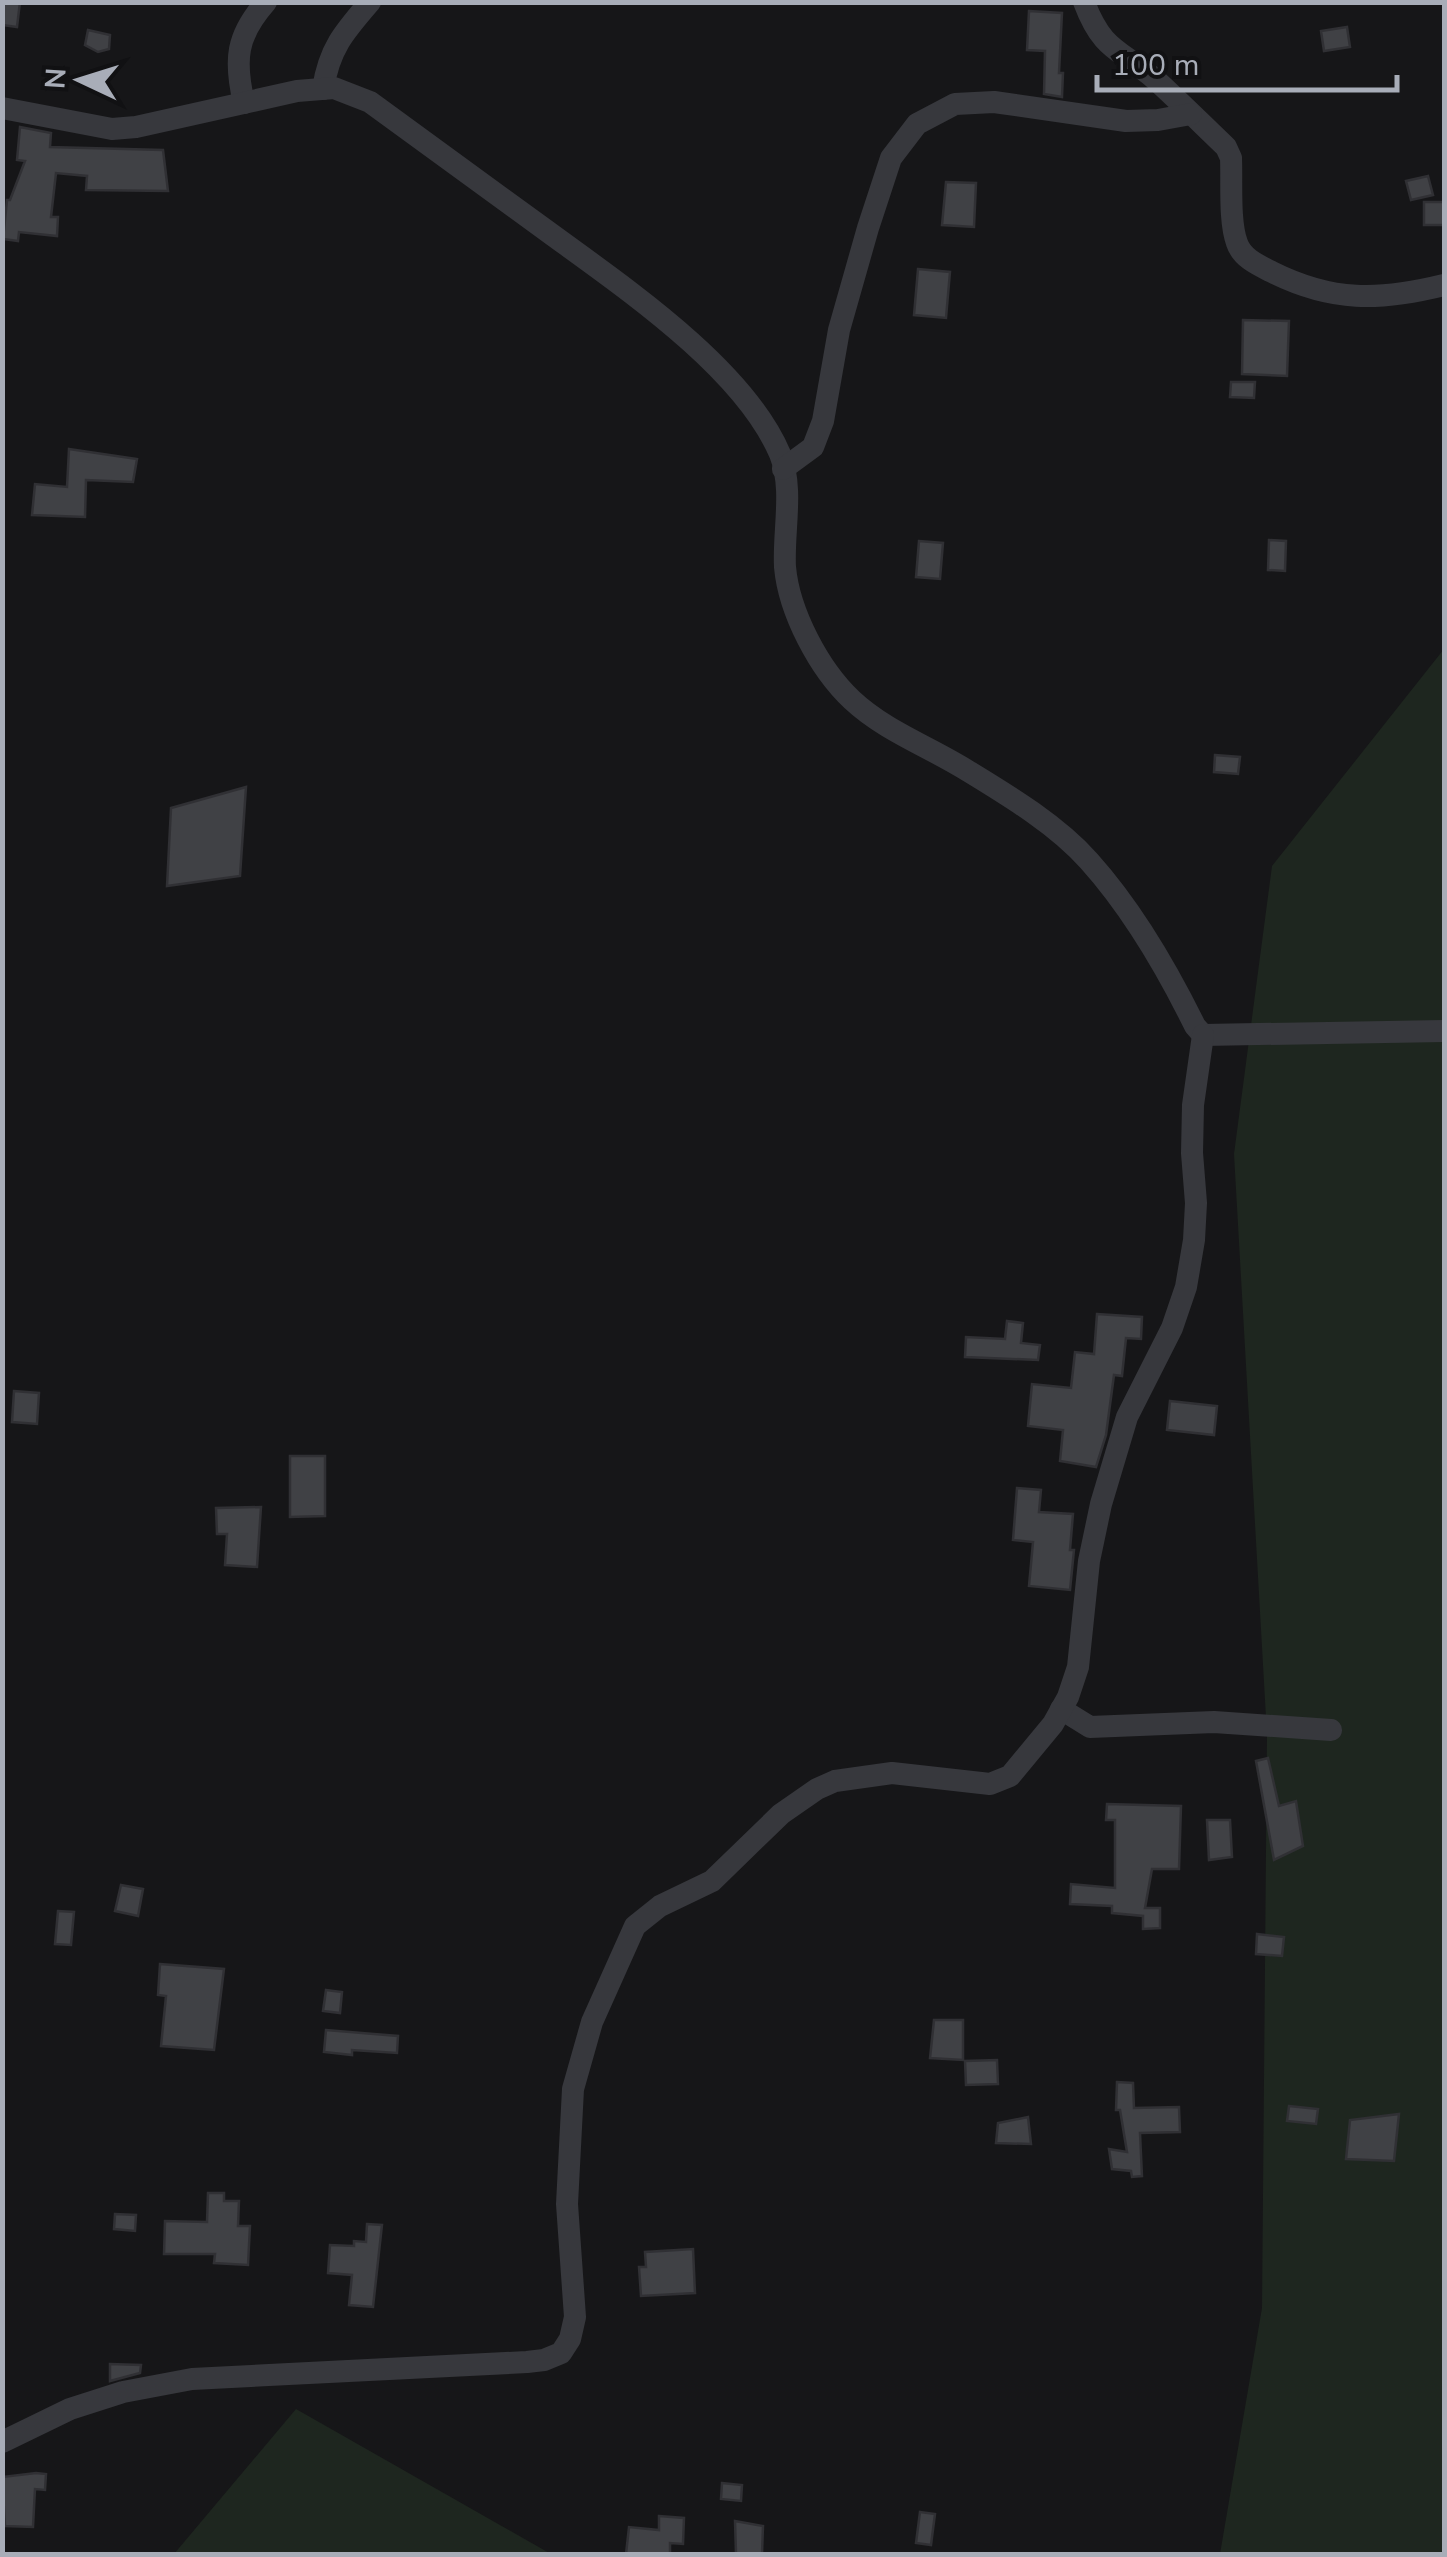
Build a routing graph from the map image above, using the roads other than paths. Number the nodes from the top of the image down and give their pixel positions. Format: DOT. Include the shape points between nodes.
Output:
graph roads {
  1 [pos="266,2"];
  2 [pos="370,2"];
  3 [pos="1084,2"];
  4 [pos="324,88"];
  5 [pos="242,96"];
  6 [pos="2,108"];
  7 [pos="1191,114"];
  8 [pos="1444,285"];
  9 [pos="783,469"];
  10 [pos="1444,1031"];
  11 [pos="1203,1035"];
  12 [pos="1061,1709"];
  13 [pos="1331,1730"];
  14 [pos="2,2442"];
  1 -- 5 [label="street" via="244,33 236,59"];
  2 -- 4 [label="street" via="338,41"];
  3 -- 7 [label="street" via="1106,44"];
  4 -- 5 [label="street"];
  4 -- 9 [label="street" via="370,102 664,320 766,428"];
  5 -- 6 [label="street" via="112,129"];
  7 -- 8 [label="street" via="1226,147 1235,240 1256,264 1298,285 1352,297"];
  7 -- 9 [label="street" via="1126,121 994,102 955,104 917,124 891,158 868,228 813,447"];
  9 -- 11 [label="street" via="791,598 825,668 882,723 1002,792 1087,858 1151,943"];
  10 -- 11 [label="street"];
  11 -- 12 [label="street" via="1192,1106 1196,1203 1186,1287 1126,1417 1089,1561 1078,1668"];
  12 -- 13 [label="street" via="1090,1726 1214,1722"];
  12 -- 14 [label="street" via="1010,1776 990,1784 892,1774 858,1776 817,1790 781,1814 712,1880 635,1926 592,2022 573,2089 567,2204 575,2317 560,2352 527,2362 192,2379 70,2409"];
}
